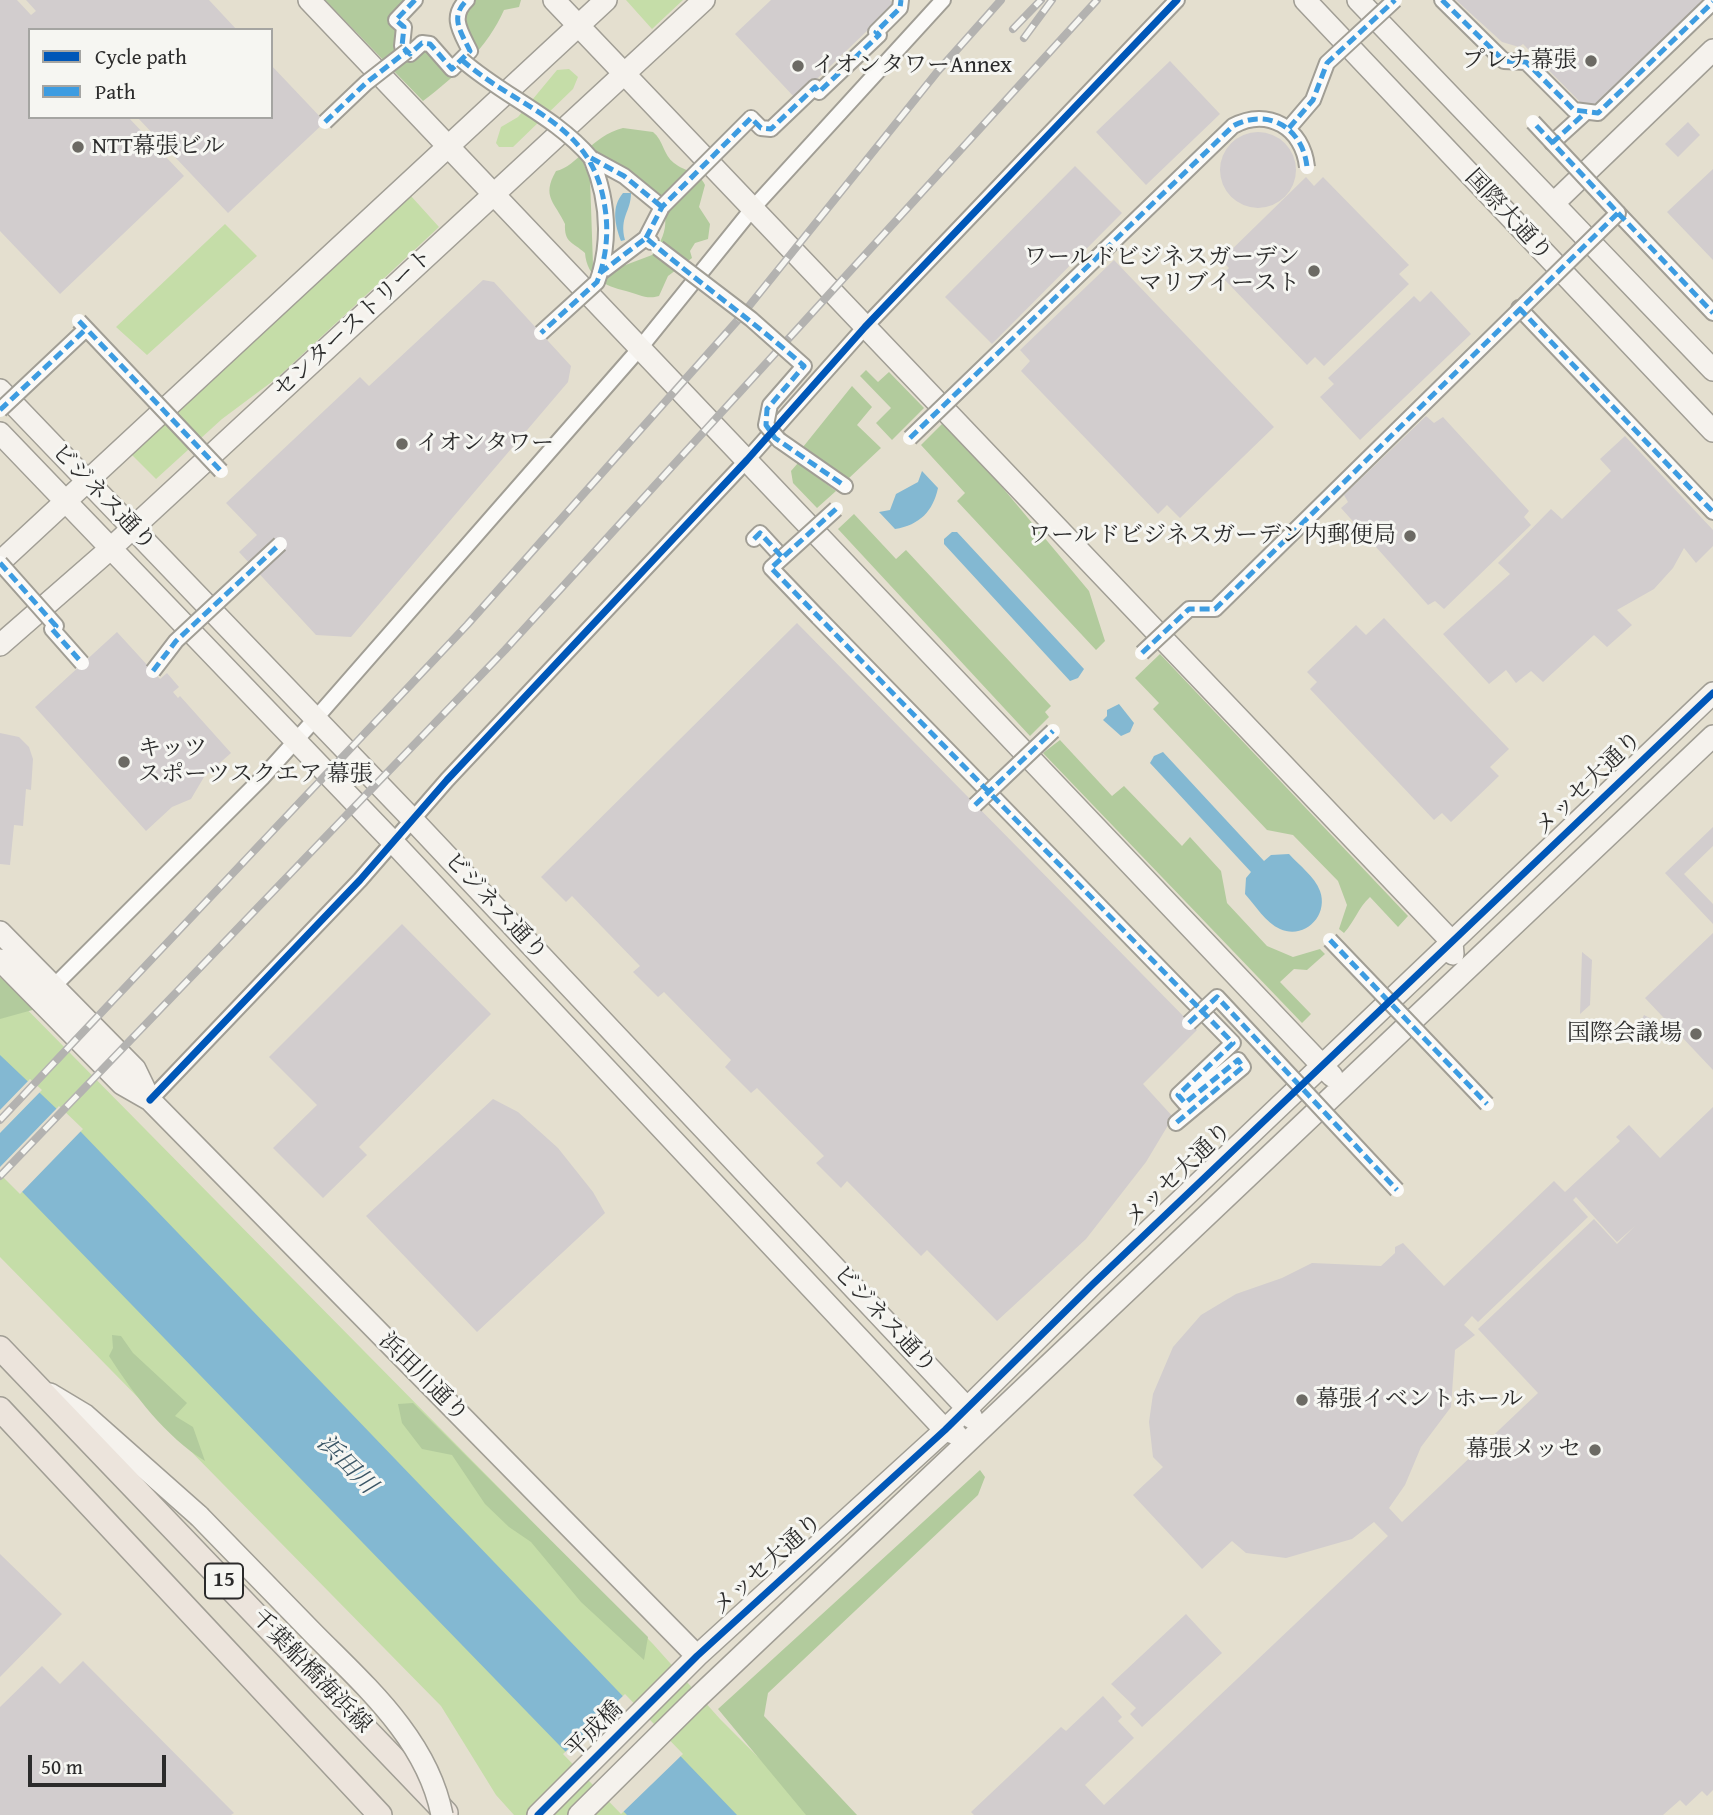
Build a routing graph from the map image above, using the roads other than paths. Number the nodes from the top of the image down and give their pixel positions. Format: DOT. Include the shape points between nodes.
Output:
graph roads {
  1 [pos="309,0"];
  2 [pos="415,0"];
  3 [pos="467,0"];
  4 [pos="554,0"];
  5 [pos="606,0"];
  6 [pos="704,0"];
  7 [pos="901,0"];
  8 [pos="943,0"];
  9 [pos="1177,0"];
  10 [pos="1305,0"];
  11 [pos="1358,0"];
  12 [pos="1395,0"];
  13 [pos="1442,0"];
  14 [pos="1713,2"];
  15 [pos="578,25"];
  16 [pos="1713,50"];
  17 [pos="407,51"];
  18 [pos="462,60"];
  19 [pos="625,74"];
  20 [pos="1586,112"];
  21 [pos="325,122"];
  22 [pos="1533,122"];
  23 [pos="1289,128"];
  24 [pos="1552,143"];
  25 [pos="448,146"];
  26 [pos="591,158"];
  27 [pos="1307,167"];
  28 [pos="494,195"];
  29 [pos="1554,203"];
  30 [pos="662,207"];
  31 [pos="753,208"];
  32 [pos="1618,213"];
  33 [pos="646,238"];
  34 [pos="600,273"];
  35 [pos="1519,308"];
  36 [pos="1713,313"];
  37 [pos="865,327"];
  38 [pos="541,333"];
  39 [pos="639,348"];
  40 [pos="1713,370"];
  41 [pos="0,390"];
  42 [pos="0,410"];
  43 [pos="1713,431"];
  44 [pos="0,433"];
  45 [pos="910,438"];
  46 [pos="747,460"];
  47 [pos="221,471"];
  48 [pos="85,481"];
  49 [pos="845,486"];
  50 [pos="64,501"];
  51 [pos="836,509"];
  52 [pos="1713,512"];
  53 [pos="132,528"];
  54 [pos="754,539"];
  55 [pos="281,544"];
  56 [pos="110,549"];
  57 [pos="782,557"];
  58 [pos="0,562"];
  59 [pos="0,645"];
  60 [pos="1142,653"];
  61 [pos="82,663"];
  62 [pos="153,671"];
  63 [pos="1713,694"];
  64 [pos="316,719"];
  65 [pos="1054,731"];
  66 [pos="1713,736"];
  67 [pos="296,741"];
  68 [pos="990,791"];
  69 [pos="975,805"];
  70 [pos="413,820"];
  71 [pos="393,842"];
  72 [pos="0,932"];
  73 [pos="1330,940"];
  74 [pos="1452,942"];
  75 [pos="0,960"];
  76 [pos="1454,979"];
  77 [pos="46,993"];
  78 [pos="1202,1011"];
  79 [pos="1189,1023"];
  80 [pos="1323,1065"];
  81 [pos="1343,1088"];
  82 [pos="150,1100"];
  83 [pos="1487,1104"];
  84 [pos="1176,1123"];
  85 [pos="1396,1190"];
  86 [pos="0,1348"];
  87 [pos="39,1388"];
  88 [pos="967,1408"];
  89 [pos="0,1409"];
  90 [pos="945,1430"];
  91 [pos="975,1437"];
  92 [pos="697,1656"];
  93 [pos="669,1683"];
  94 [pos="544,1810"];
  95 [pos="380,1815"];
  96 [pos="445,1815"];
  97 [pos="579,1815"];
  1 -- 25 [label="street"];
  2 -- 17 [label="street" via="396,20 404,27 402,46"];
  3 -- 18 [label="street" via="456,16 471,51"];
  4 -- 15 [label="street"];
  5 -- 15 [label="street"];
  6 -- 19 [label="street, センターストリート"];
  7 -- 30 [label="street, bridge" via="900,8 878,35 819,92 815,87 771,129 761,128 751,118"];
  8 -- 31 [label="street"];
  9 -- 37 [label="street"];
  10 -- 43 [label="street, 国際大通り"];
  11 -- 29 [label="street, 国際大通り"];
  12 -- 23 [label="street, bridge" via="1327,64 1313,100"];
  13 -- 20 [label="street" via="1504,61 1526,62 1574,110"];
  14 -- 20 [label="street" via="1598,113"];
  15 -- 19 [label="street"];
  15 -- 25 [label="street"];
  16 -- 29 [label="street"];
  17 -- 18 [label="street" via="410,54 422,43 430,44 452,69"];
  17 -- 21 [label="street, bridge"];
  18 -- 26 [label="street, bridge" via="564,131"];
  19 -- 28 [label="street, センターストリート"];
  19 -- 31 [label="street"];
  20 -- 24 [label="street"];
  22 -- 24 [label="street, bridge"];
  23 -- 27 [label="street, bridge" via="1301,142"];
  23 -- 45 [label="street, bridge" via="1258,118 1233,126"];
  24 -- 32 [label="street, bridge"];
  25 -- 28 [label="street"];
  25 -- 48 [label="street"];
  26 -- 30 [label="street" via="624,176"];
  26 -- 34 [label="street" via="606,215"];
  28 -- 39 [label="street"];
  28 -- 53 [label="street, センターストリート"];
  29 -- 40 [label="street, 国際大通り"];
  30 -- 33 [label="street"];
  31 -- 37 [label="street"];
  31 -- 39 [label="street"];
  32 -- 35 [label="street, bridge"];
  32 -- 36 [label="street"];
  33 -- 34 [label="street"];
  33 -- 49 [label="street, bridge" via="726,309 751,318 804,366 770,405 768,430"];
  34 -- 38 [label="street, bridge" via="597,282"];
  35 -- 52 [label="street"];
  35 -- 60 [label="street, bridge" via="1215,610 1189,609"];
  37 -- 46 [label="street"];
  37 -- 74 [label="street"];
  39 -- 46 [label="street"];
  39 -- 64 [label="street"];
  41 -- 48 [label="street, ビジネス通り"];
  42 -- 47 [label="street, bridge" via="82,325"];
  44 -- 50 [label="street, ビジネス通り"];
  46 -- 70 [label="street"];
  46 -- 80 [label="street"];
  48 -- 50 [label="street"];
  48 -- 53 [label="street, ビジネス通り"];
  50 -- 56 [label="street, ビジネス通り"];
  50 -- 58 [label="street"];
  51 -- 57 [label="street, bridge"];
  53 -- 56 [label="street, センターストリート"];
  53 -- 64 [label="street, ビジネス通り"];
  54 -- 57 [label="street" via="760,533"];
  55 -- 62 [label="street, bridge" via="176,641"];
  56 -- 59 [label="street, センターストリート"];
  56 -- 67 [label="street, ビジネス通り"];
  57 -- 68 [label="street, bridge" via="771,568"];
  58 -- 61 [label="street, bridge" via="56,626 52,629 64,634"];
  63 -- 74 [label="street, メッセ大通り"];
  64 -- 67 [label="street"];
  64 -- 70 [label="street, ビジネス通り"];
  65 -- 68 [label="street, bridge"];
  66 -- 76 [label="street, メッセ大通り"];
  67 -- 71 [label="street, ビジネス通り"];
  67 -- 77 [label="street"];
  68 -- 69 [label="street, bridge"];
  68 -- 78 [label="street"];
  70 -- 71 [label="street"];
  70 -- 88 [label="street, ビジネス通り"];
  71 -- 82 [label="street"];
  71 -- 90 [label="street, ビジネス通り"];
  72 -- 77 [label="street"];
  73 -- 83 [label="street, bridge"];
  74 -- 76 [label="street"];
  74 -- 80 [label="street, メッセ大通り"];
  75 -- 77 [label="street"];
  76 -- 81 [label="street, メッセ大通り"];
  77 -- 82 [label="street, 浜田川通り" via="122,1084"];
  78 -- 79 [label="street, bridge"];
  78 -- 84 [label="street" via="1233,1043 1178,1095 1185,1104 1238,1060 1243,1066"];
  78 -- 85 [label="street, bridge" via="1216,997"];
  80 -- 81 [label="street"];
  80 -- 88 [label="street, メッセ大通り"];
  81 -- 91 [label="street, メッセ大通り"];
  82 -- 92 [label="street, 浜田川通り"];
  86 -- 87 [label="main road, 千葉船橋海浜線 / 15"];
  87 -- 96 [label="main road, 千葉船橋海浜線 / 15"];
  87 -- 96 [label="street, bridge" via="85,1415 199,1516 389,1712 426,1764"];
  88 -- 90 [label="street, メッセ大通り"];
  88 -- 91 [label="street, ビジネス通り"];
  89 -- 95 [label="main road, 千葉船橋海浜線 / 15"];
  90 -- 91 [label="street, ビジネス通り"];
  90 -- 92 [label="street, メッセ大通り"];
  91 -- 97 [label="street, メッセ大通り" via="687,1707"];
  92 -- 93 [label="street, メッセ大通り"];
  93 -- 94 [label="street, 平成橋"];
}
